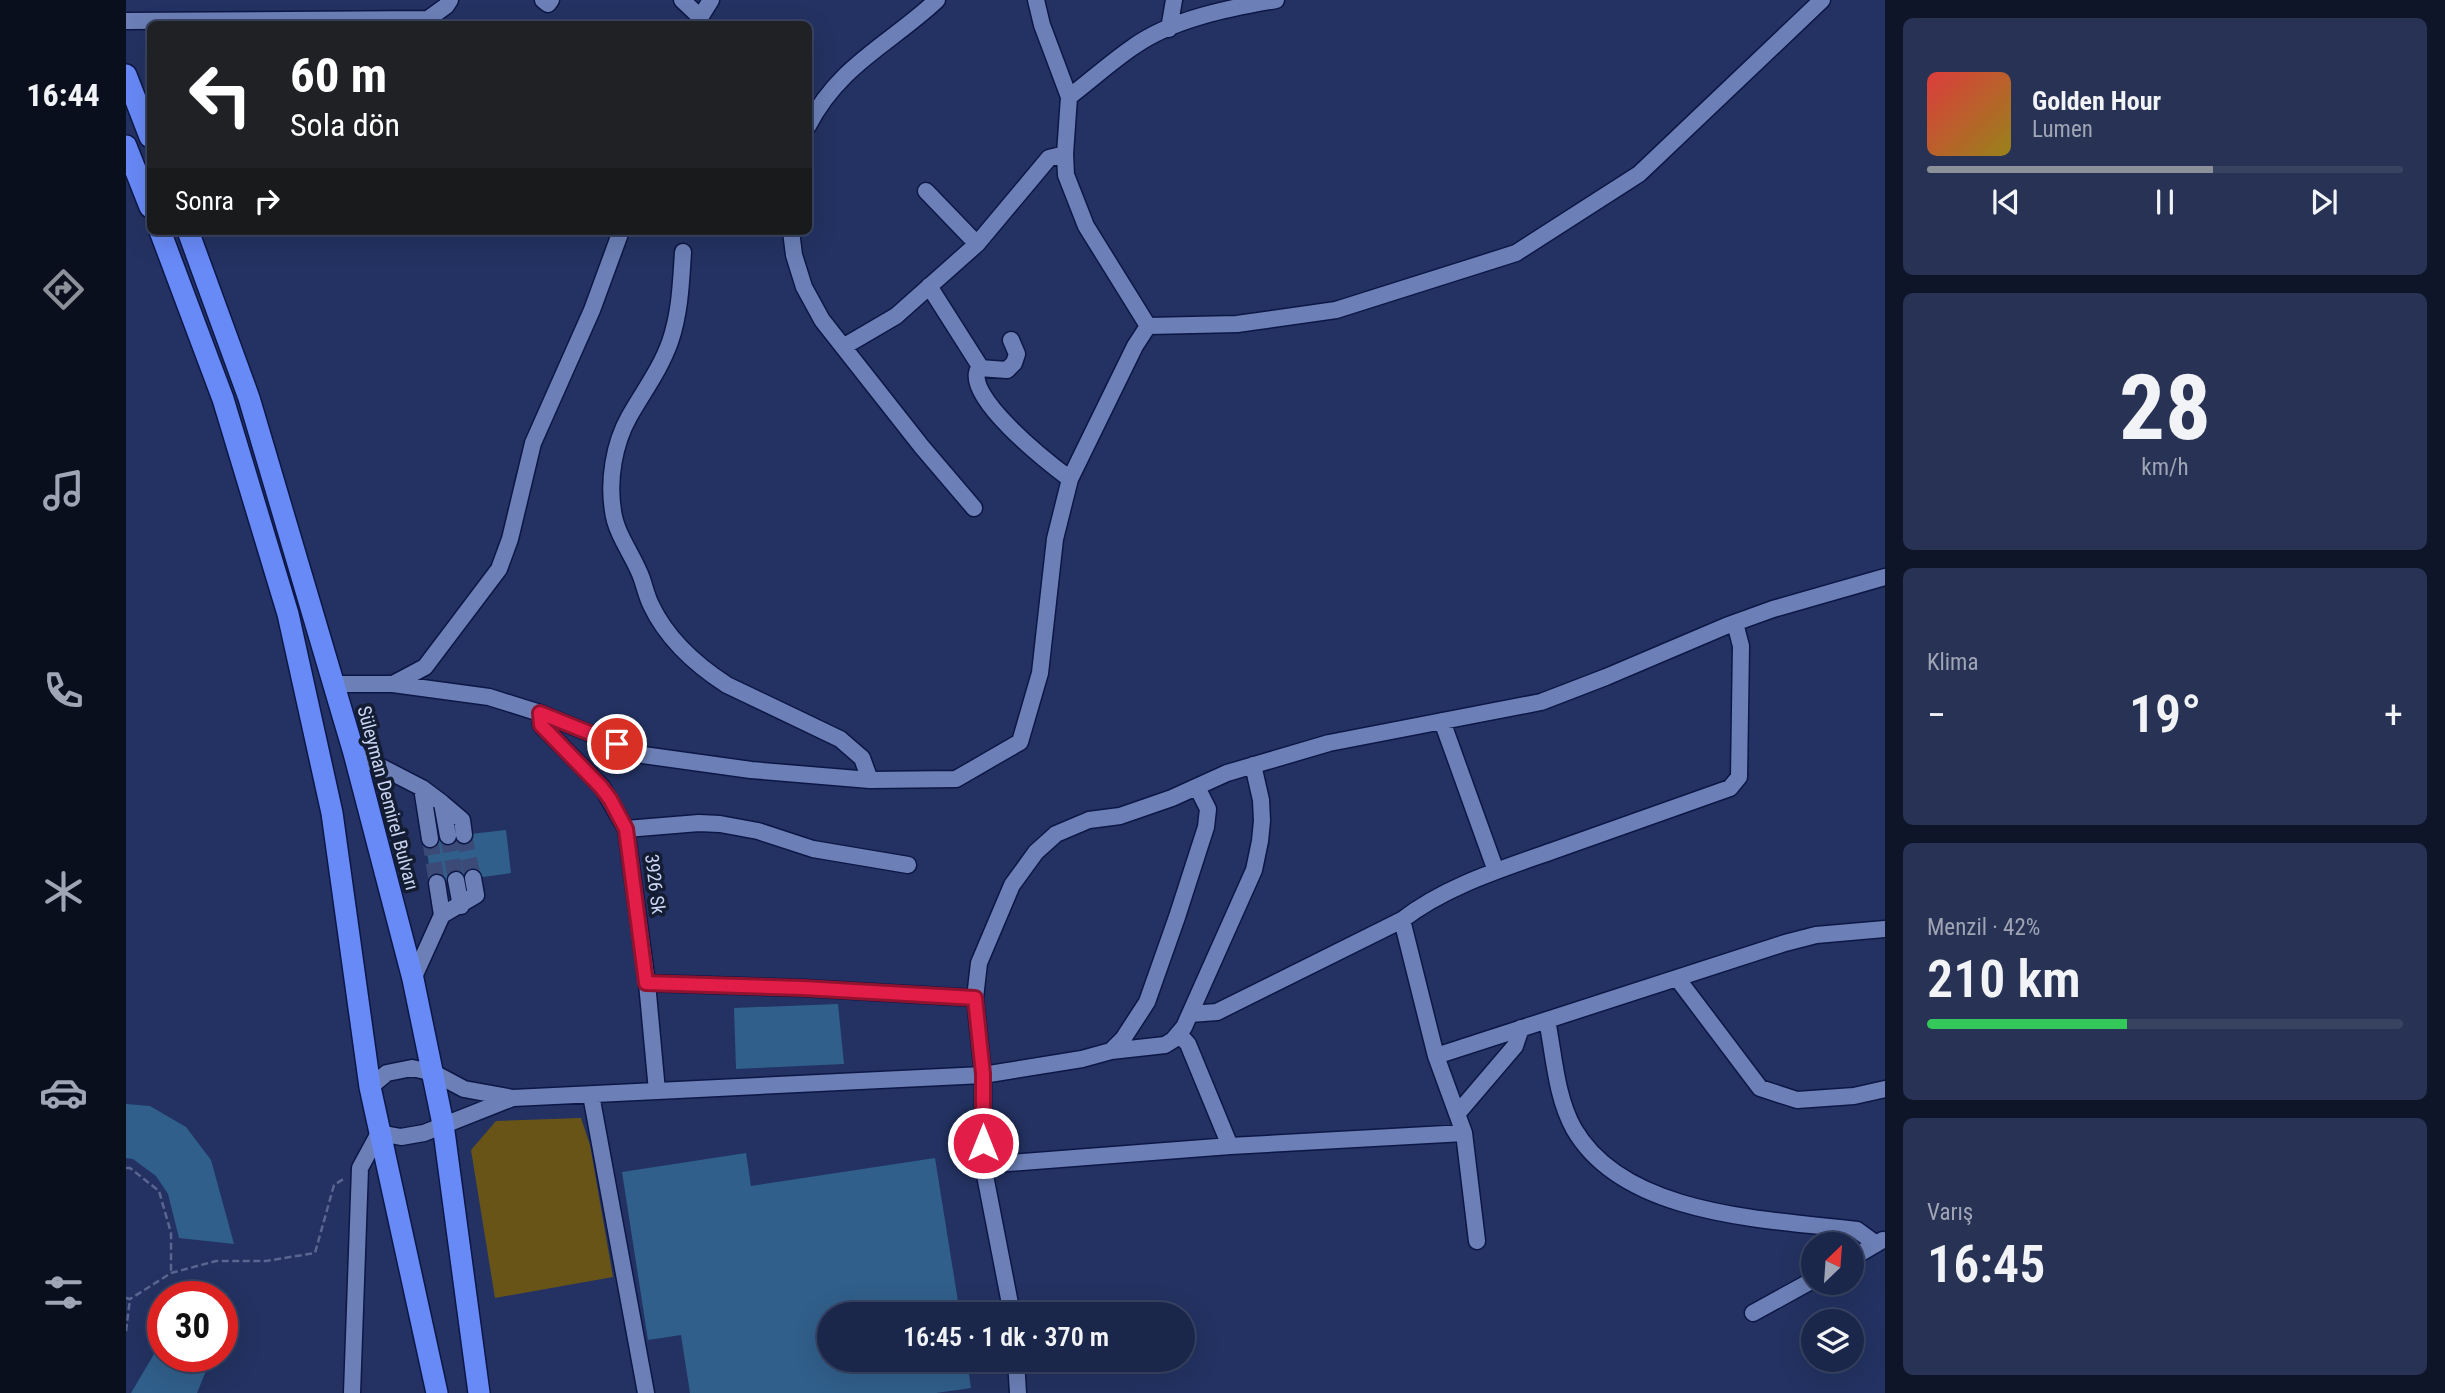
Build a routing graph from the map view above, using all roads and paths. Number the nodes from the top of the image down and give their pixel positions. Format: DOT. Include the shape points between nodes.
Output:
graph roads {
  1 [pos="450,0"];
  2 [pos="544,0"];
  3 [pos="551,0"];
  4 [pos="682,0"];
  5 [pos="711,0"];
  6 [pos="937,0"];
  7 [pos="1036,0"];
  8 [pos="1174,0"];
  9 [pos="1276,0"];
  10 [pos="1822,0"];
  11 [pos="126,21"];
  12 [pos="698,21"];
  13 [pos="1169,29"];
  14 [pos="126,75"];
  15 [pos="1069,97"];
  16 [pos="812,118"];
  17 [pos="147,129"];
  18 [pos="126,146"];
  19 [pos="1065,154"];
  20 [pos="926,191"];
  21 [pos="147,199"];
  22 [pos="162,235"];
  23 [pos="188,235"];
  24 [pos="620,235"];
  25 [pos="792,235"];
  26 [pos="977,244"];
  27 [pos="683,253"];
  28 [pos="929,286"];
  29 [pos="1147,326"];
  30 [pos="1011,340"];
  31 [pos="843,347"];
  32 [pos="981,368"];
  33 [pos="1070,479"];
  34 [pos="974,508"];
  35 [pos="1885,577"];
  36 [pos="1735,622"];
  37 [pos="333,684"];
  38 [pos="393,684"];
  39 [pos="540,713"];
  40 [pos="1442,721"];
  41 [pos="354,753"];
  42 [pos="1253,765"];
  43 [pos="870,780"];
  44 [pos="1196,787"];
  45 [pos="422,788"];
  46 [pos="626,829"];
  47 [pos="456,836"];
  48 [pos="430,839"];
  49 [pos="908,865"];
  50 [pos="1496,872"];
  51 [pos="464,879"];
  52 [pos="437,883"];
  53 [pos="442,915"];
  54 [pos="1402,920"];
  55 [pos="1885,929"];
  56 [pos="1677,978"];
  57 [pos="413,979"];
  58 [pos="646,983"];
  59 [pos="975,998"];
  60 [pos="1189,1014"];
  61 [pos="1547,1020"];
  62 [pos="1521,1028"];
  63 [pos="1179,1034"];
  64 [pos="1111,1051"];
  65 [pos="1436,1056"];
  66 [pos="434,1073"];
  67 [pos="983,1074"];
  68 [pos="370,1087"];
  69 [pos="1885,1089"];
  70 [pos="657,1091"];
  71 [pos="591,1094"];
  72 [pos="513,1098"];
  73 [pos="1457,1114"];
  74 [pos="443,1124"];
  75 [pos="379,1133"];
  76 [pos="1464,1133"];
  77 [pos="1230,1146"];
  78 [pos="983,1165"];
  79 [pos="126,1168"];
  80 [pos="360,1168"];
  81 [pos="1477,1241"];
  82 [pos="1880,1242"];
  83 [pos="1864,1251"];
  84 [pos="171,1273"];
  85 [pos="1801,1287"];
  86 [pos="128,1298"];
  87 [pos="1010,1302"];
  88 [pos="1753,1313"];
  89 [pos="126,1331"];
  90 [pos="1017,1372"];
  91 [pos="352,1393"];
  92 [pos="437,1393"];
  93 [pos="479,1393"];
  94 [pos="646,1393"];
  95 [pos="1018,1393"];
  1 -- 11 [label="street" via="428,19"];
  2 -- 3 [label="street" via="548,4"];
  4 -- 12 [label="street"];
  5 -- 12 [label="street"];
  6 -- 16 [label="street" via="852,67"];
  7 -- 15 [label="street"];
  8 -- 13 [label="street"];
  9 -- 13 [label="street" via="1223,10"];
  10 -- 29 [label="street" via="1639,174 1516,253 1336,310 1237,324"];
  13 -- 15 [label="street" via="1134,45"];
  14 -- 17 [label="highway"];
  15 -- 19 [label="street"];
  18 -- 21 [label="highway"];
  19 -- 26 [label="street" via="1049,158"];
  19 -- 29 [label="street" via="1066,175 1086,226"];
  20 -- 26 [label="street"];
  22 -- 68 [label="highway" via="223,399 288,614 332,813"];
  23 -- 37 [label="highway, Süleyman Demirel Bulvarı" via="249,398"];
  24 -- 38 [label="street" via="533,443 499,569 425,667"];
  25 -- 31 [label="street" via="808,297"];
  26 -- 28 [label="street"];
  27 -- 43 [label="street" via="679,311 670,344 628,418 616,452 611,500 617,528 650,604 682,650 727,685 840,739 862,758"];
  28 -- 31 [label="street" via="897,316"];
  28 -- 32 [label="street"];
  29 -- 33 [label="street"];
  30 -- 32 [label="street" via="1017,354 1011,367"];
  31 -- 34 [label="street"];
  32 -- 33 [label="street" via="975,376 984,398 1035,453"];
  33 -- 43 [label="street" via="1055,539 1040,673 1020,742 956,779"];
  35 -- 36 [label="street"];
  36 -- 40 [label="street" via="1541,702"];
  36 -- 50 [label="street" via="1741,646 1739,777 1730,788"];
  37 -- 38 [label="street"];
  37 -- 41 [label="highway, Süleyman Demirel Bulvarı"];
  38 -- 39 [label="street" via="489,698"];
  39 -- 43 [label="street" via="643,755"];
  39 -- 46 [label="street, 3926 Sk" via="541,725 601,787"];
  40 -- 42 [label="street" via="1329,743"];
  40 -- 50 [label="street"];
  41 -- 45 [label="street"];
  41 -- 57 [label="highway, Süleyman Demirel Bulvarı"];
  42 -- 44 [label="street"];
  42 -- 60 [label="street" via="1262,821 1254,870"];
  44 -- 59 [label="street" via="1120,816 1089,820 1056,834 1036,852 1012,885 979,963"];
  44 -- 64 [label="street" via="1208,809 1206,827 1147,1003"];
  45 -- 47 [label="street" via="442,803"];
  45 -- 48 [label="street"];
  46 -- 49 [label="street" via="720,824 813,849"];
  46 -- 58 [label="street, 3926 Sk"];
  50 -- 54 [label="street" via="1445,894"];
  51 -- 53 [label="street" via="476,895"];
  52 -- 53 [label="street"];
  53 -- 57 [label="street"];
  54 -- 60 [label="street" via="1217,1012"];
  54 -- 65 [label="street"];
  55 -- 56 [label="street" via="1816,935"];
  56 -- 61 [label="street"];
  56 -- 69 [label="street" via="1760,1088 1797,1100"];
  57 -- 66 [label="highway, Süleyman Demirel Bulvarı"];
  58 -- 59 [label="street"];
  58 -- 70 [label="street, 3926 Sk"];
  59 -- 67 [label="street"];
  60 -- 63 [label="street"];
  61 -- 62 [label="street"];
  61 -- 82 [label="street" via="1568,1116 1588,1147 1624,1177 1695,1208 1857,1230"];
  62 -- 65 [label="street"];
  62 -- 73 [label="street" via="1515,1046"];
  63 -- 64 [label="street" via="1165,1045"];
  63 -- 77 [label="street" via="1188,1044"];
  64 -- 67 [label="street"];
  65 -- 73 [label="street"];
  66 -- 68 [label="street" via="412,1068 387,1073"];
  66 -- 72 [label="street" via="464,1089"];
  66 -- 74 [label="highway, Süleyman Demirel Bulvarı"];
  67 -- 70 [label="street"];
  67 -- 78 [label="street"];
  68 -- 75 [label="highway"];
  70 -- 71 [label="street"];
  71 -- 72 [label="street"];
  71 -- 94 [label="street"];
  72 -- 74 [label="street"];
  73 -- 76 [label="street"];
  74 -- 75 [label="street" via="401,1137"];
  74 -- 93 [label="highway, Süleyman Demirel Bulvarı"];
  75 -- 80 [label="street"];
  75 -- 92 [label="highway"];
  76 -- 77 [label="street"];
  76 -- 81 [label="street"];
  77 -- 78 [label="street"];
  78 -- 87 [label="street"];
  79 -- 84 [label="path" via="159,1191 171,1233"];
  80 -- 84 [label="path" via="334,1185 315,1253 266,1261 216,1261"];
  80 -- 91 [label="street"];
  82 -- 83 [label="street"];
  84 -- 86 [label="path"];
  85 -- 88 [label="street"];
  86 -- 89 [label="path"];
  90 -- 95 [label="street"];
}
